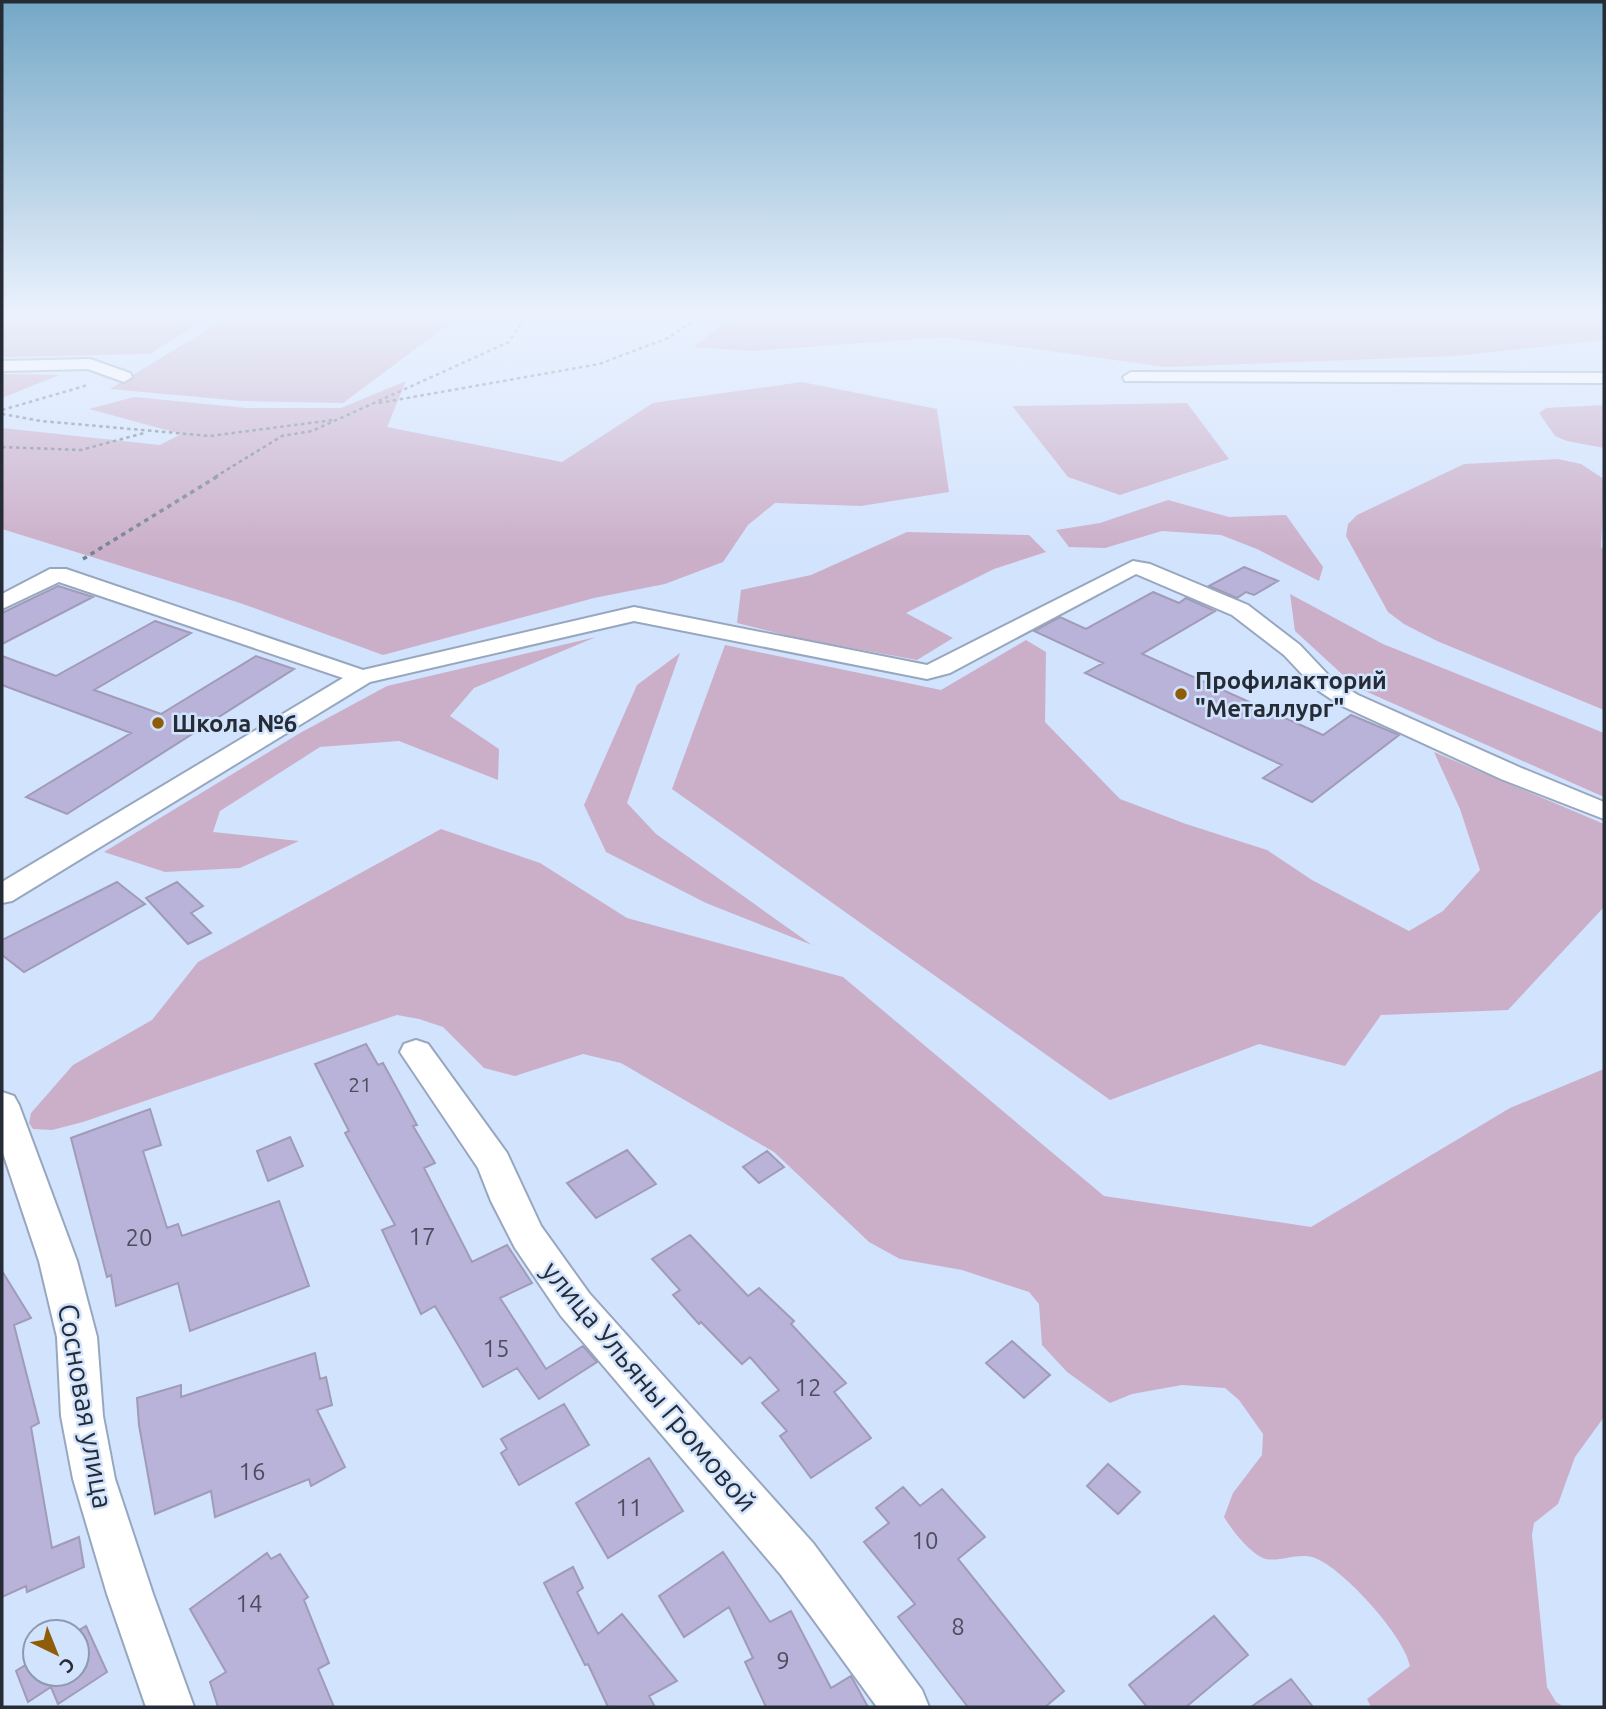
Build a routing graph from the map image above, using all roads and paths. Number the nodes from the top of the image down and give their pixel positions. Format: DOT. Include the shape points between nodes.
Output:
graph roads {
  1 [pos="76,391"];
  2 [pos="402,391"];
  3 [pos="448,391"];
  4 [pos="373,404"];
  5 [pos="2,412"];
  6 [pos="338,419"];
  7 [pos="148,432"];
  8 [pos="2,447"];
  9 [pos="58,574"];
  10 [pos="2,602"];
  11 [pos="362,677"];
  12 [pos="1604,811"];
  13 [pos="4,891"];
  14 [pos="416,1052"];
  15 [pos="2,1105"];
  16 [pos="170,1707"];
  17 [pos="905,1707"];
  1 -- 5 [label="path"];
  2 -- 4 [label="path"];
  3 -- 4 [label="path"];
  4 -- 6 [label="path"];
  5 -- 7 [label="path" via="41,421"];
  6 -- 7 [label="path" via="210,436"];
  6 -- 9 [label="path" via="312,431 282,436"];
  7 -- 8 [label="path" via="81,450"];
  9 -- 10 [label="street"];
  9 -- 11 [label="street"];
  11 -- 12 [label="street" via="634,614 927,672 1125,569 1143,568 1240,610 1292,650 1324,684 1349,700"];
  11 -- 13 [label="street"];
  14 -- 17 [label="street, улица Ульяны Громовой" via="494,1163 533,1246 559,1282 620,1359 810,1576"];
  15 -- 16 [label="street, Сосновая улица" via="58,1261 77,1337 82,1416 94,1479"];
}
